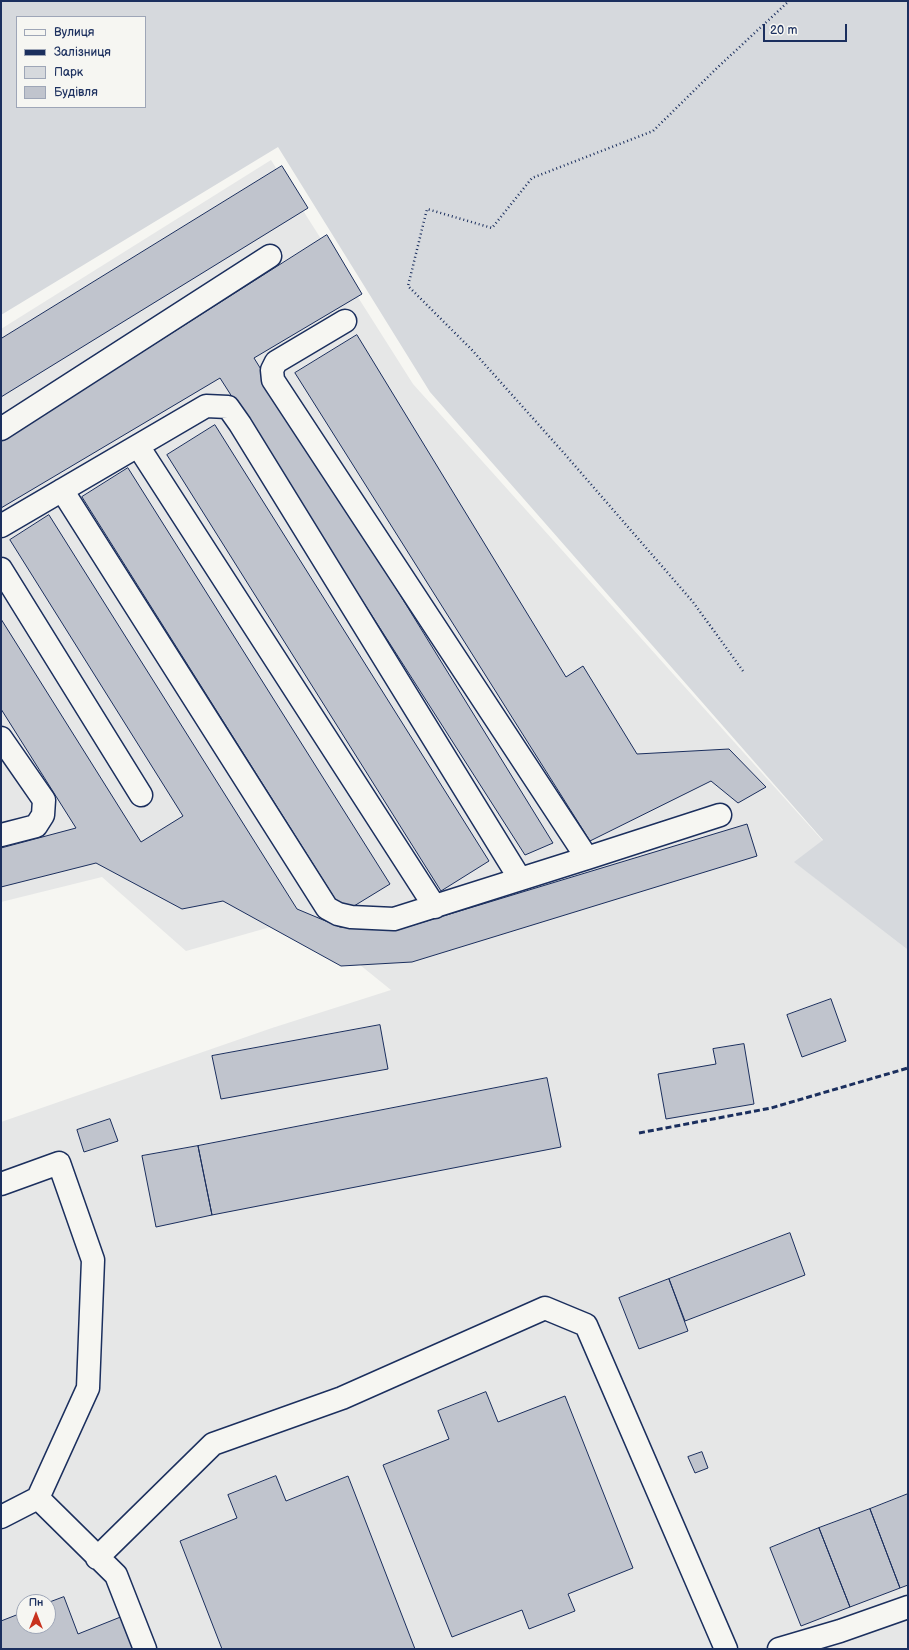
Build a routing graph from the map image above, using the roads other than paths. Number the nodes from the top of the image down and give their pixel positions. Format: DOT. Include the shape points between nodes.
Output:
graph roads {
  1 [pos="270,256"];
  2 [pos="346,321"];
  3 [pos="1,429"];
  4 [pos="138,446"];
  5 [pos="62,490"];
  6 [pos="1,526"];
  7 [pos="1,569"];
  8 [pos="1,738"];
  9 [pos="141,795"];
  10 [pos="720,815"];
  11 [pos="1,835"];
  12 [pos="587,858"];
  13 [pos="520,879"];
  14 [pos="435,907"];
  15 [pos="1,1184"];
  16 [pos="38,1498"];
  17 [pos="1,1517"];
  18 [pos="97,1558"];
  19 [pos="908,1607"];
  20 [pos="145,1649"];
  21 [pos="726,1649"];
  22 [pos="779,1649"];
  1 -- 3 [label="lane"];
  2 -- 12 [label="lane" via="276,362 272,370 273,380"];
  4 -- 5 [label="lane"];
  4 -- 13 [label="lane" via="206,406 228,407"];
  4 -- 14 [label="lane"];
  5 -- 6 [label="lane"];
  5 -- 14 [label="lane" via="327,908 352,917 394,918"];
  7 -- 9 [label="lane"];
  8 -- 11 [label="lane" via="44,800 43,815 36,826"];
  10 -- 12 [label="lane"];
  12 -- 13 [label="lane"];
  13 -- 14 [label="lane"];
  15 -- 16 [label="lane" via="59,1163 93,1260 88,1388"];
  16 -- 17 [label="lane"];
  16 -- 18 [label="lane"];
  18 -- 20 [label="lane" via="116,1575"];
  18 -- 21 [label="lane" via="213,1444 342,1398 545,1308 586,1325"];
  19 -- 22 [label="lane"];
}
